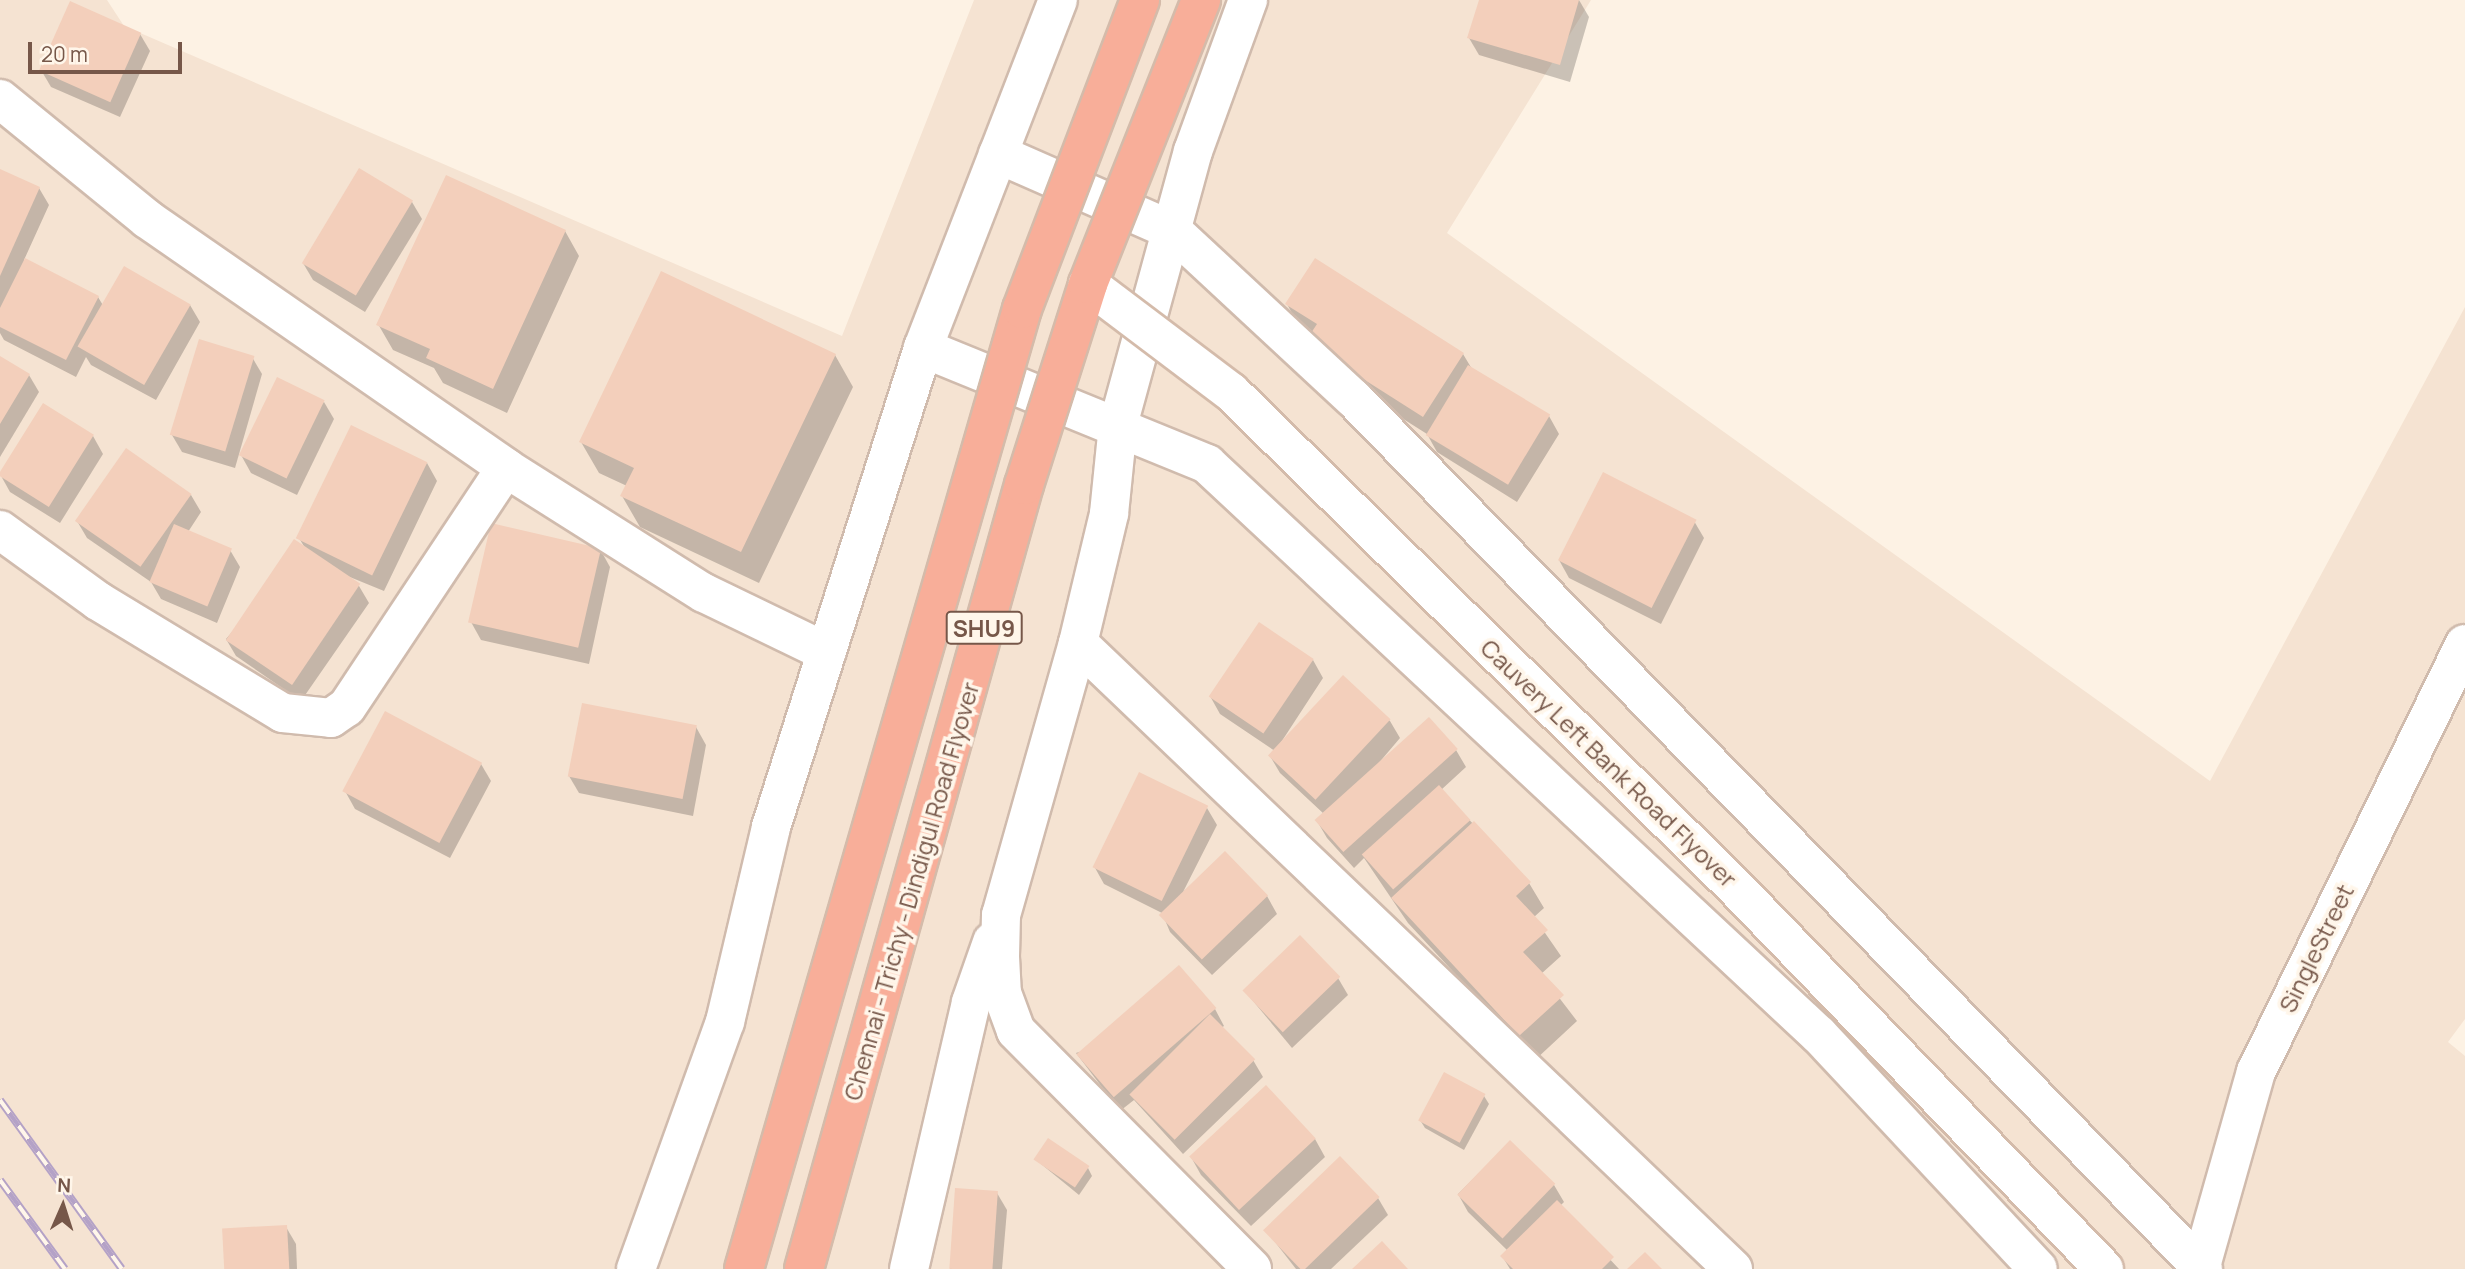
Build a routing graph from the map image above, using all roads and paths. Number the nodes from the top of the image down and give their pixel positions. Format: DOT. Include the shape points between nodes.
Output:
graph roads {
  1 [pos="1058,0"];
  2 [pos="1140,0"];
  3 [pos="1201,0"];
  4 [pos="1248,0"];
  5 [pos="0,99"];
  6 [pos="998,154"];
  7 [pos="1173,231"];
  8 [pos="1088,284"];
  9 [pos="923,348"];
  10 [pos="1118,425"];
  11 [pos="506,468"];
  12 [pos="0,530"];
  13 [pos="1078,643"];
  14 [pos="2465,644"];
  15 [pos="826,652"];
  16 [pos="1001,915"];
  17 [pos="2202,1267"];
  18 [pos="636,1269"];
  19 [pos="744,1269"];
  20 [pos="804,1269"];
  21 [pos="909,1269"];
  22 [pos="1252,1269"];
  23 [pos="1734,1269"];
  24 [pos="2038,1269"];
  25 [pos="2104,1269"];
  1 -- 6 [label="street"];
  2 -- 19 [label="highway, SHU9, bridge" via="1022,309"];
  3 -- 8 [label="highway, Chennai - Trichy - Dindigul Road Flyover / SHU9, bridge"];
  4 -- 7 [label="street" via="1193,151"];
  5 -- 11 [label="street" via="147,219"];
  6 -- 7 [label="street"];
  6 -- 9 [label="street"];
  7 -- 10 [label="street"];
  7 -- 17 [label="street" via="1353,398"];
  8 -- 20 [label="highway, Chennai - Trichy - Dindigul Road Flyover / SHU9, bridge" via="1024,485"];
  8 -- 25 [label="street, Cauvery Left Bank Road Flyover, bridge" via="1231,392 1735,887"];
  9 -- 10 [label="street"];
  9 -- 15 [label="street"];
  10 -- 13 [label="street" via="1109,514"];
  10 -- 24 [label="street" via="1207,464 1819,1035"];
  11 -- 12 [label="street" via="347,707 331,718 283,713 98,601"];
  11 -- 15 [label="street" via="704,593"];
  13 -- 16 [label="street"];
  13 -- 23 [label="street"];
  14 -- 17 [label="street, SingleStreet" via="2256,1072"];
  15 -- 18 [label="street" via="771,827 725,1022"];
  16 -- 21 [label="street" via="971,1002"];
  16 -- 22 [label="street" via="1002,993 1016,1031"];
}
